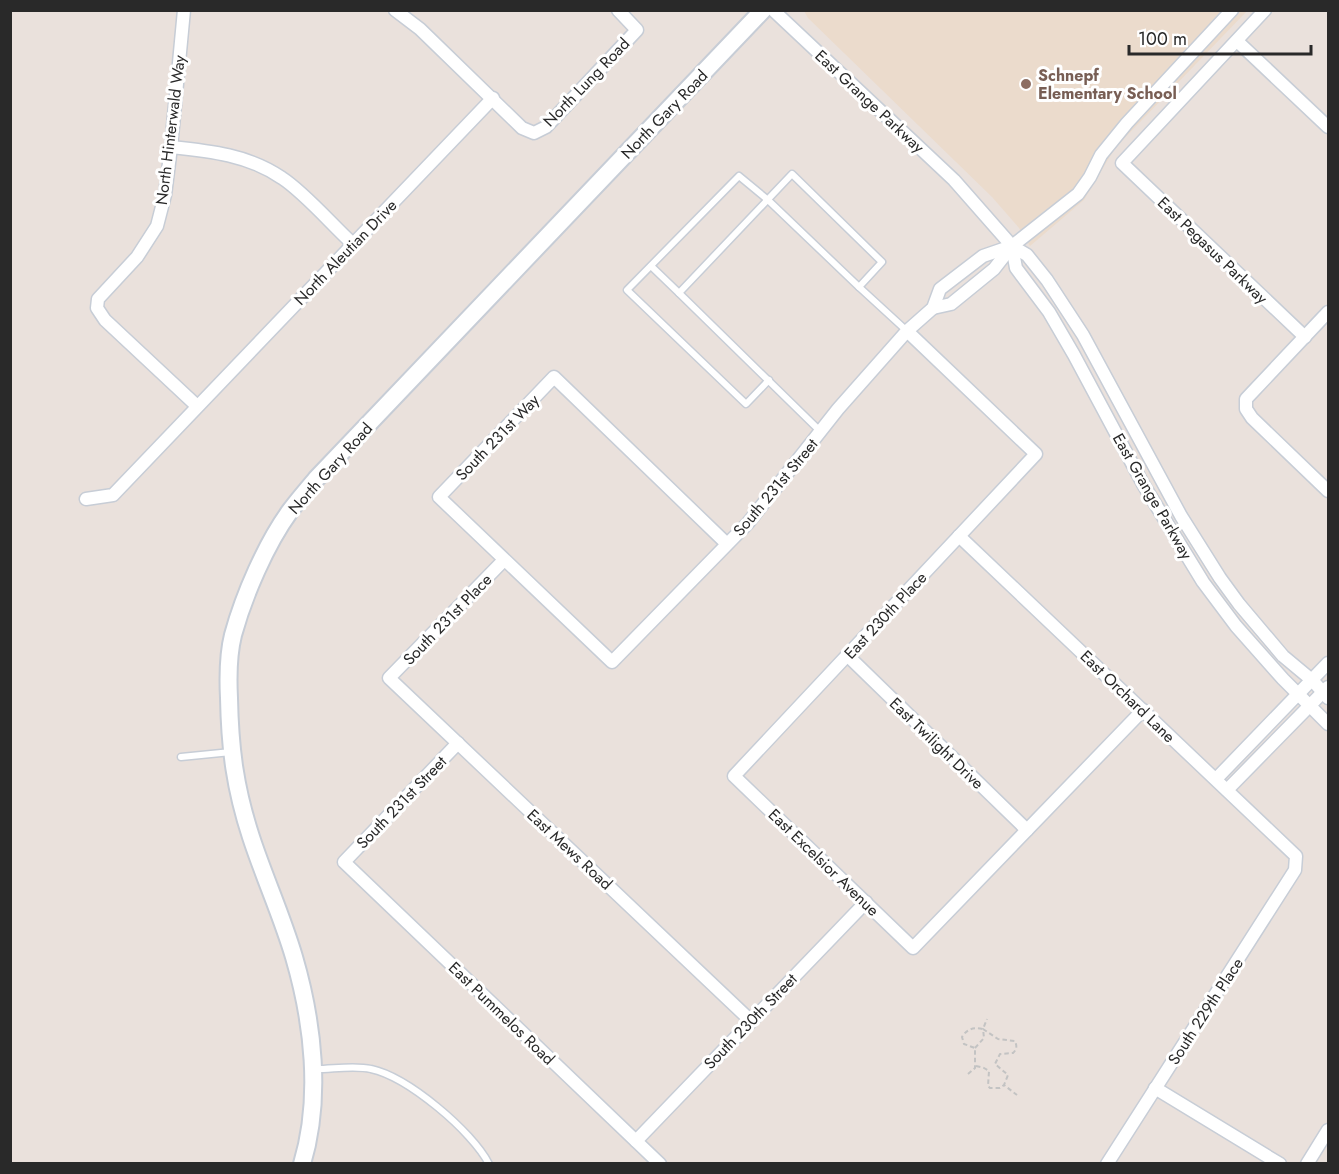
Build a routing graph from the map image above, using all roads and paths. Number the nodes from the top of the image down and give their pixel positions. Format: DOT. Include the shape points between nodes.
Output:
graph roads {
  1 [pos="184,10"];
  2 [pos="395,10"];
  3 [pos="618,10"];
  4 [pos="763,10"];
  5 [pos="773,10"];
  6 [pos="1232,10"];
  7 [pos="1265,10"];
  8 [pos="1237,41"];
  9 [pos="493,98"];
  10 [pos="1329,128"];
  11 [pos="171,147"];
  12 [pos="768,200"];
  13 [pos="353,244"];
  14 [pos="1012,246"];
  15 [pos="651,266"];
  16 [pos="859,287"];
  17 [pos="679,293"];
  18 [pos="933,308"];
  19 [pos="1329,312"];
  20 [pos="907,331"];
  21 [pos="1305,337"];
  22 [pos="769,380"];
  23 [pos="197,406"];
  24 [pos="821,431"];
  25 [pos="1329,491"];
  26 [pos="86,499"];
  27 [pos="959,536"];
  28 [pos="727,543"];
  29 [pos="504,560"];
  30 [pos="847,655"];
  31 [pos="1329,663"];
  32 [pos="389,678"];
  33 [pos="1313,681"];
  34 [pos="1327,692"];
  35 [pos="1299,694"];
  36 [pos="1310,705"];
  37 [pos="1143,710"];
  38 [pos="1329,724"];
  39 [pos="458,743"];
  40 [pos="232,752"];
  41 [pos="181,757"];
  42 [pos="734,776"];
  43 [pos="1216,779"];
  44 [pos="1227,790"];
  45 [pos="1027,830"];
  46 [pos="1296,856"];
  47 [pos="344,862"];
  48 [pos="866,902"];
  49 [pos="987,1019"];
  50 [pos="750,1020"];
  51 [pos="983,1029"];
  52 [pos="975,1048"];
  53 [pos="975,1066"];
  54 [pos="312,1070"];
  55 [pos="968,1074"];
  56 [pos="1004,1085"];
  57 [pos="1155,1088"];
  58 [pos="1017,1095"];
  59 [pos="1329,1130"];
  60 [pos="636,1141"];
  61 [pos="302,1164"];
  62 [pos="489,1164"];
  63 [pos="660,1164"];
  64 [pos="1107,1164"];
  65 [pos="1280,1164"];
  66 [pos="1307,1164"];
  1 -- 11 [label="street, North Hinterwald Way"];
  2 -- 9 [label="street"];
  3 -- 9 [label="street, North Lung Road" via="637,30 546,127 534,133 522,128"];
  4 -- 40 [label="main road, North Gary Road" via="316,480 290,512 264,554 232,636 228,676"];
  5 -- 14 [label="street, East Grange Parkway" via="954,180"];
  6 -- 14 [label="street, South 231st Street" via="1127,123 1101,155 1078,194"];
  7 -- 8 [label="street"];
  8 -- 10 [label="street"];
  8 -- 21 [label="street, East Pegasus Parkway" via="1122,163"];
  9 -- 13 [label="street, North Aleutian Drive"];
  11 -- 13 [label="street" via="238,157 283,178"];
  11 -- 23 [label="street, North Hinterwald Way" via="157,226 137,257 98,299 97,308"];
  12 -- 15 [label="lane" via="739,176"];
  12 -- 16 [label="lane"];
  12 -- 16 [label="lane" via="792,174 882,262"];
  12 -- 17 [label="lane"];
  13 -- 23 [label="street, North Aleutian Drive"];
  14 -- 18 [label="street, South 231st Street" via="994,269 951,304"];
  14 -- 18 [label="street, South 231st Street" via="983,256 940,289"];
  14 -- 33 [label="street, East Grange Parkway" via="1026,255 1064,306 1220,578 1283,656"];
  14 -- 35 [label="street, East Grange Parkway" via="1016,268 1074,355 1180,548 1236,627"];
  15 -- 17 [label="lane"];
  15 -- 22 [label="lane" via="627,290 746,404"];
  16 -- 20 [label="lane"];
  17 -- 22 [label="lane"];
  18 -- 20 [label="street, South 231st Street"];
  19 -- 21 [label="street"];
  20 -- 24 [label="street, South 231st Street"];
  20 -- 27 [label="street, East 230th Place" via="1036,454"];
  21 -- 25 [label="street" via="1246,399 1246,409"];
  22 -- 24 [label="lane"];
  23 -- 26 [label="street, North Aleutian Drive" via="113,495"];
  24 -- 28 [label="street, South 231st Street" via="748,523"];
  27 -- 30 [label="street, East 230th Place"];
  27 -- 37 [label="street, East Orchard Lane"];
  28 -- 29 [label="street, South 231st Street" via="612,662"];
  28 -- 29 [label="street, South 231st Way" via="554,376 439,497"];
  29 -- 32 [label="street, South 231st Place"];
  30 -- 42 [label="street, East 230th Place"];
  30 -- 45 [label="street, East Twilight Drive"];
  31 -- 33 [label="street"];
  32 -- 39 [label="street, East Mews Road"];
  33 -- 34 [label="street, East Grange Parkway"];
  33 -- 35 [label="street"];
  34 -- 36 [label="street"];
  35 -- 36 [label="street, East Grange Parkway"];
  35 -- 43 [label="street"];
  36 -- 38 [label="street, East Grange Parkway"];
  36 -- 44 [label="street"];
  37 -- 43 [label="street, East Orchard Lane"];
  37 -- 45 [label="street"];
  39 -- 47 [label="street, South 231st Street"];
  39 -- 50 [label="street, East Mews Road"];
  40 -- 41 [label="lane"];
  40 -- 54 [label="main road, North Gary Road" via="236,785 251,837 294,955 304,995"];
  42 -- 48 [label="street, East Excelsior Avenue"];
  43 -- 44 [label="street, East Orchard Lane"];
  44 -- 46 [label="street, East Orchard Lane"];
  45 -- 48 [label="street, East Excelsior Avenue" via="913,948"];
  46 -- 57 [label="street, South 229th Place" via="1295,870"];
  47 -- 60 [label="street, East Pummelos Road"];
  48 -- 50 [label="street, South 230th Street"];
  49 -- 51 [label="path"];
  50 -- 60 [label="street, South 230th Street"];
  51 -- 52 [label="path" via="984,1038"];
  51 -- 52 [label="path" via="966,1031 962,1038 964,1044"];
  51 -- 56 [label="path" via="998,1039 1015,1041 1017,1046 1013,1053 1000,1054 996,1060 995,1064 1008,1075"];
  52 -- 53 [label="path"];
  53 -- 55 [label="path"];
  53 -- 56 [label="path" via="989,1071 990,1088"];
  54 -- 61 [label="main road, North Gary Road"];
  54 -- 62 [label="lane" via="370,1068 394,1077 425,1096 478,1146"];
  56 -- 58 [label="path"];
  57 -- 64 [label="street, South 229th Place"];
  57 -- 65 [label="street"];
  59 -- 66 [label="street"];
  60 -- 63 [label="street, East Pummelos Road"];
}
